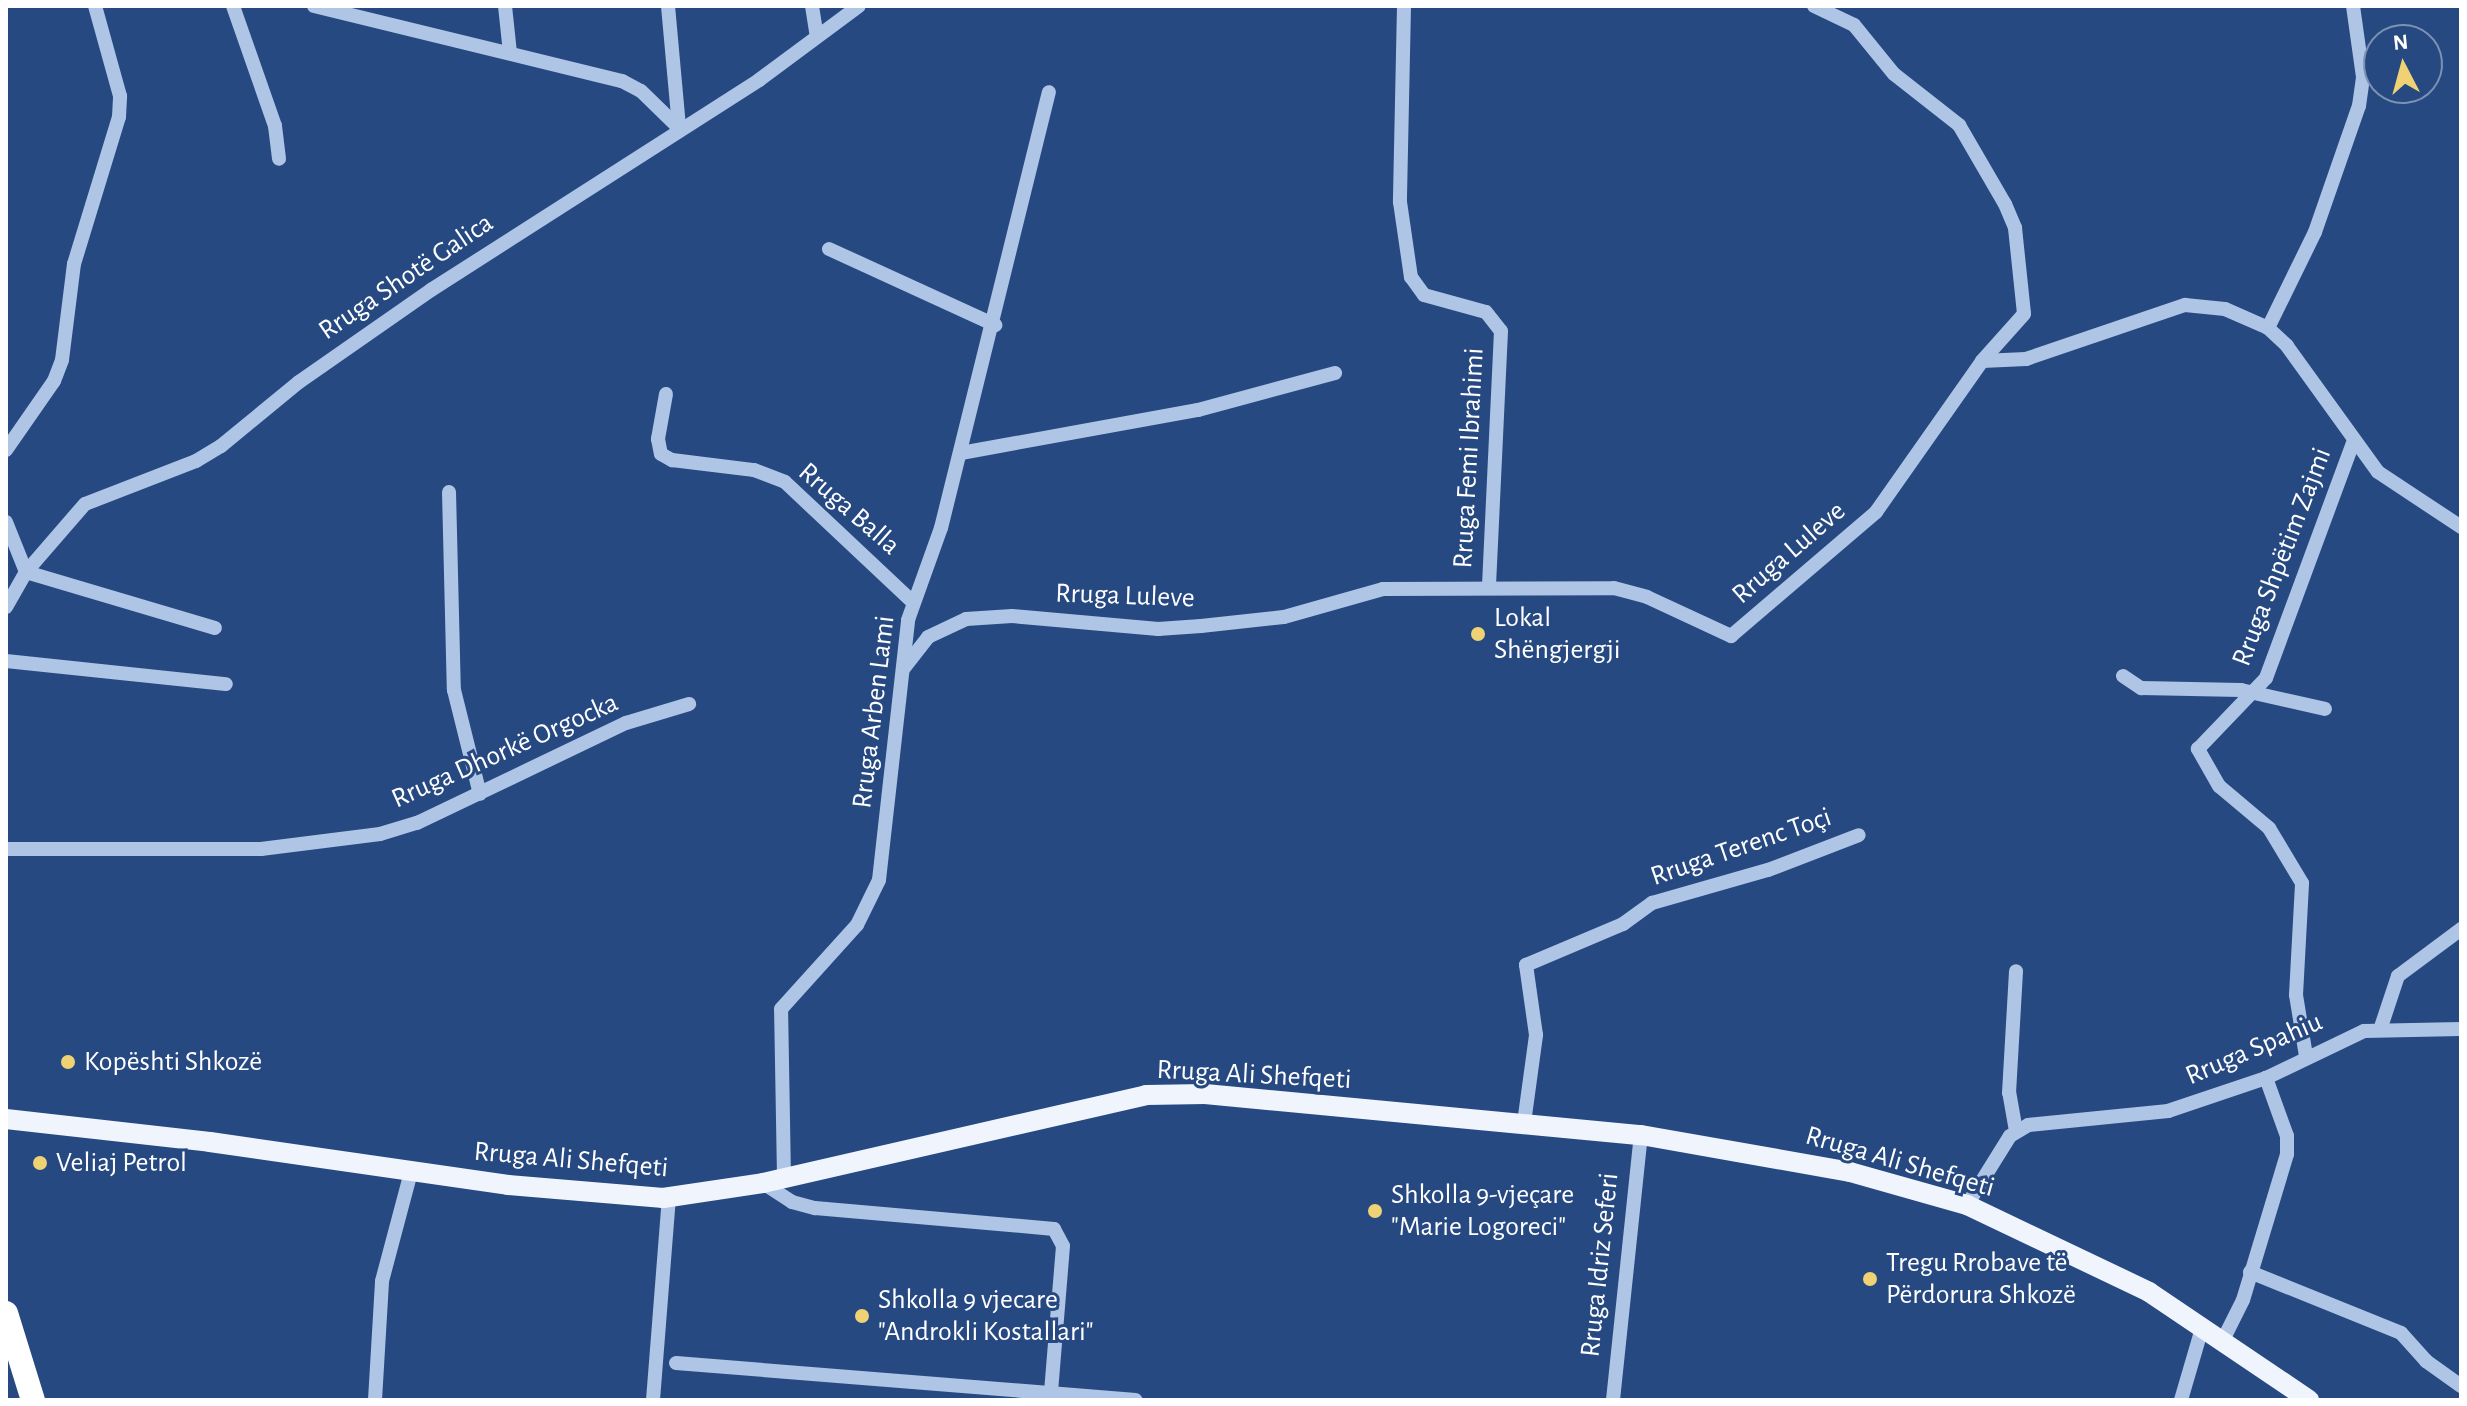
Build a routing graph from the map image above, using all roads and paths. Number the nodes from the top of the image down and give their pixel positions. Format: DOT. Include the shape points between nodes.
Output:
graph roads {
  1 [pos="95,6"];
  2 [pos="233,6"];
  3 [pos="505,6"];
  4 [pos="668,6"];
  5 [pos="812,6"];
  6 [pos="859,6"];
  7 [pos="1404,6"];
  8 [pos="1814,6"];
  9 [pos="2353,6"];
  10 [pos="323,7"];
  11 [pos="817,36"];
  12 [pos="510,53"];
  13 [pos="1049,92"];
  14 [pos="679,128"];
  15 [pos="279,159"];
  16 [pos="829,249"];
  17 [pos="995,325"];
  18 [pos="2268,328"];
  19 [pos="1982,361"];
  20 [pos="1335,373"];
  21 [pos="666,394"];
  22 [pos="2353,443"];
  23 [pos="6,450"];
  24 [pos="961,453"];
  25 [pos="449,492"];
  26 [pos="6,522"];
  27 [pos="2461,527"];
  28 [pos="26,572"];
  29 [pos="1489,587"];
  30 [pos="913,602"];
  31 [pos="6,607"];
  32 [pos="215,628"];
  33 [pos="6,661"];
  34 [pos="903,676"];
  35 [pos="2123,676"];
  36 [pos="226,684"];
  37 [pos="2255,692"];
  38 [pos="689,704"];
  39 [pos="2325,709"];
  40 [pos="480,794"];
  41 [pos="1859,835"];
  42 [pos="6,849"];
  43 [pos="2461,929"];
  44 [pos="2016,971"];
  45 [pos="2461,1029"];
  46 [pos="2380,1030"];
  47 [pos="2306,1056"];
  48 [pos="2266,1078"];
  49 [pos="6,1119"];
  50 [pos="1524,1123"];
  51 [pos="2016,1131"];
  52 [pos="1641,1135"];
  53 [pos="411,1172"];
  54 [pos="784,1177"];
  55 [pos="763,1183"];
  56 [pos="669,1197"];
  57 [pos="1967,1205"];
  58 [pos="2250,1272"];
  59 [pos="6,1313"];
  60 [pos="2203,1325"];
  61 [pos="2224,1338"];
  62 [pos="676,1363"];
  63 [pos="2461,1386"];
  64 [pos="1051,1393"];
  65 [pos="33,1400"];
  66 [pos="375,1400"];
  67 [pos="653,1400"];
  68 [pos="1135,1400"];
  69 [pos="1613,1400"];
  70 [pos="2181,1400"];
  71 [pos="2309,1400"];
  1 -- 23 [label="street" via="120,96 119,117 74,264 62,360 54,381"];
  2 -- 15 [label="street" via="275,126"];
  3 -- 12 [label="street"];
  4 -- 14 [label="street"];
  5 -- 11 [label="street"];
  6 -- 11 [label="street, Rruga Shotë Galica"];
  7 -- 29 [label="street, Rruga Femi Ibrahimi" via="1400,202 1411,277 1424,295 1486,312 1501,331"];
  8 -- 19 [label="street" via="1854,25 1894,74 1959,125 2005,204 2015,228 2024,314"];
  9 -- 18 [label="street" via="2363,77 2359,106 2315,232"];
  10 -- 12 [label="street"];
  11 -- 14 [label="street, Rruga Shotë Galica" via="759,80"];
  12 -- 14 [label="street" via="622,81 641,91"];
  13 -- 17 [label="street, Rruga Arben Lami"];
  14 -- 28 [label="street, Rruga Shotë Galica" via="431,290 299,382 221,446 85,504"];
  16 -- 17 [label="street"];
  17 -- 24 [label="street, Rruga Arben Lami"];
  18 -- 19 [label="street" via="2225,309 2185,305 2026,359"];
  18 -- 22 [label="street" via="2294,354"];
  19 -- 29 [label="street, Rruga Luleve" via="1876,512 1731,636 1632,591"];
  20 -- 24 [label="street" via="1198,410"];
  21 -- 30 [label="street, Rruga Balla" via="658,439 661,454 672,460 754,470 785,482"];
  22 -- 27 [label="street" via="2378,472"];
  22 -- 37 [label="street, Rruga Shpëtim Zajmi" via="2266,678"];
  24 -- 30 [label="street, Rruga Arben Lami"];
  25 -- 40 [label="street" via="454,690"];
  26 -- 28 [label="street"];
  28 -- 31 [label="street, Rruga Shotë Galica"];
  28 -- 32 [label="street"];
  29 -- 34 [label="street, Rruga Luleve" via="1383,589 1284,617 1158,629 978,617 928,637"];
  30 -- 34 [label="street, Rruga Arben Lami"];
  33 -- 36 [label="street"];
  34 -- 54 [label="street, Rruga Arben Lami" via="884,850 871,903 781,1009"];
  35 -- 37 [label="street" via="2141,688 2162,691"];
  37 -- 39 [label="street"];
  37 -- 47 [label="street, Rruga Shpëtim Zajmi" via="2198,749 2219,786 2269,828 2302,883 2296,995"];
  38 -- 40 [label="street, Rruga Dhorkë Orgocka" via="575,744"];
  40 -- 42 [label="street, Rruga Dhorkë Orgocka" via="417,823 261,849"];
  41 -- 50 [label="street, Rruga Terenc Toçi" via="1768,870 1660,900 1623,924 1526,965 1536,1035"];
  43 -- 46 [label="street" via="2398,976"];
  44 -- 51 [label="street" via="2009,1093"];
  45 -- 46 [label="street, Rruga Spahiu"];
  46 -- 47 [label="street, Rruga Spahiu" via="2352,1035"];
  47 -- 48 [label="street, Rruga Spahiu"];
  48 -- 51 [label="street, Rruga Spahiu" via="2168,1111 2042,1121"];
  48 -- 58 [label="street" via="2287,1136 2287,1154"];
  49 -- 53 [label="main road, Rruga Ali Shefqeti"];
  50 -- 52 [label="main road, Rruga Ali Shefqeti"];
  50 -- 54 [label="main road, Rruga Ali Shefqeti" via="1205,1094 1146,1095"];
  51 -- 57 [label="street"];
  52 -- 57 [label="main road, Rruga Ali Shefqeti" via="1850,1172"];
  52 -- 69 [label="street, Rruga Idriz Seferi"];
  53 -- 56 [label="main road, Rruga Ali Shefqeti" via="583,1194"];
  53 -- 66 [label="street" via="382,1281"];
  54 -- 55 [label="main road, Rruga Ali Shefqeti"];
  55 -- 56 [label="main road, Rruga Ali Shefqeti"];
  55 -- 64 [label="street" via="792,1202 815,1208 1054,1229 1063,1246"];
  56 -- 67 [label="street"];
  57 -- 60 [label="main road, Rruga Ali Shefqeti" via="2085,1259"];
  58 -- 61 [label="street"];
  58 -- 63 [label="street" via="2401,1333 2426,1361"];
  59 -- 65 [label="highway"];
  60 -- 61 [label="main road, Rruga Ali Shefqeti"];
  60 -- 70 [label="street"];
  61 -- 71 [label="main road, Rruga Ali Shefqeti"];
  62 -- 64 [label="street"];
  64 -- 68 [label="street"];
}
